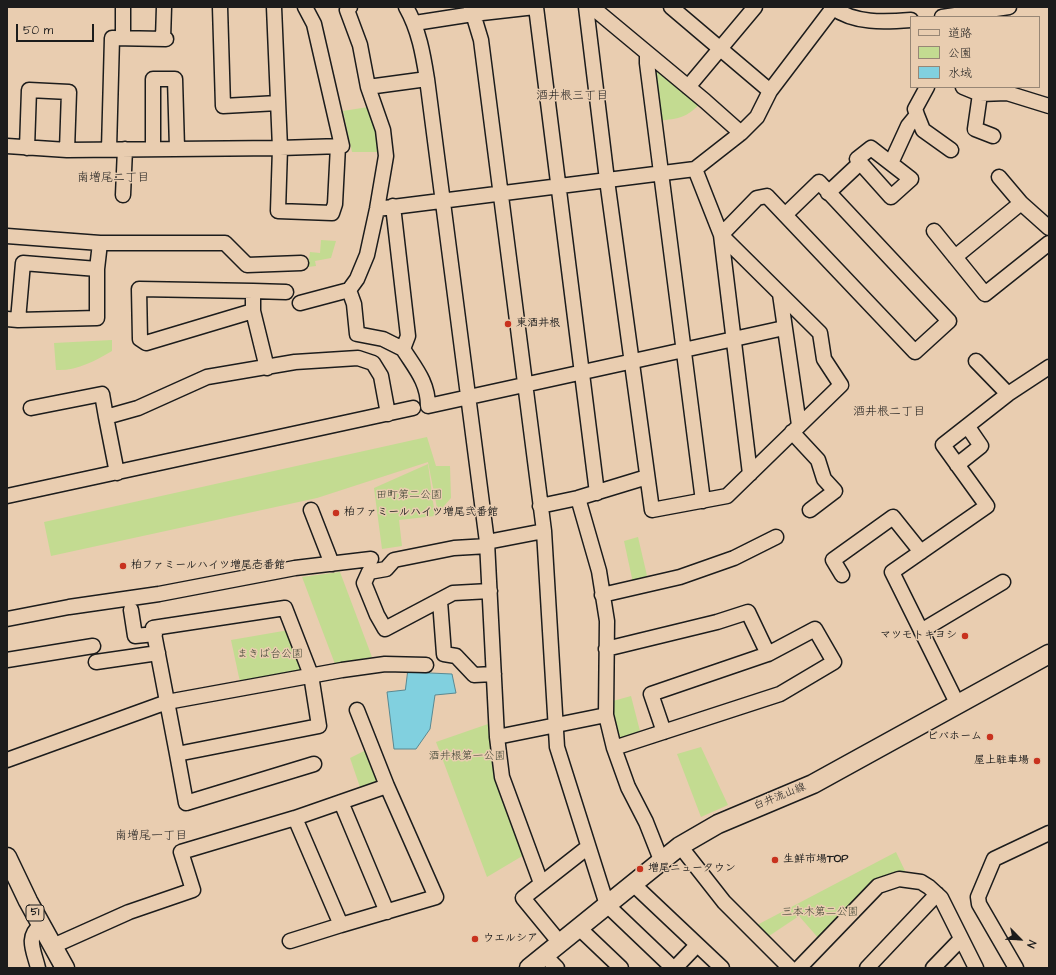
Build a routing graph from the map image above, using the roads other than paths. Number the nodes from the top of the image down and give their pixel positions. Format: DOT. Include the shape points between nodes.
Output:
graph roads {
  1 [pos="123,7"];
  2 [pos="164,7"];
  3 [pos="220,7"];
  4 [pos="274,7"];
  5 [pos="305,7"];
  6 [pos="350,7"];
  7 [pos="406,7"];
  8 [pos="535,7"];
  9 [pos="586,7"];
  10 [pos="592,7"];
  11 [pos="671,7"];
  12 [pos="755,7"];
  13 [pos="1009,7"];
  14 [pos="832,8"];
  15 [pos="472,10"];
  16 [pos="963,16"];
  17 [pos="910,20"];
  18 [pos="415,24"];
  19 [pos="122,38"];
  20 [pos="721,50"];
  21 [pos="647,53"];
  22 [pos="427,80"];
  23 [pos="368,87"];
  24 [pos="688,87"];
  25 [pos="926,88"];
  26 [pos="965,88"];
  27 [pos="770,91"];
  28 [pos="980,94"];
  29 [pos="278,103"];
  30 [pos="1049,106"];
  31 [pos="917,115"];
  32 [pos="741,134"];
  33 [pos="993,136"];
  34 [pos="7,146"];
  35 [pos="338,146"];
  36 [pos="27,148"];
  37 [pos="153,148"];
  38 [pos="177,148"];
  39 [pos="280,148"];
  40 [pos="109,149"];
  41 [pos="67,150"];
  42 [pos="125,150"];
  43 [pos="951,150"];
  44 [pos="860,163"];
  45 [pos="891,163"];
  46 [pos="695,169"];
  47 [pos="660,173"];
  48 [pos="999,177"];
  49 [pos="607,180"];
  50 [pos="557,187"];
  51 [pos="828,193"];
  52 [pos="501,194"];
  53 [pos="123,195"];
  54 [pos="442,200"];
  55 [pos="1021,203"];
  56 [pos="393,206"];
  57 [pos="377,209"];
  58 [pos="786,214"];
  59 [pos="1049,228"];
  60 [pos="934,231"];
  61 [pos="721,235"];
  62 [pos="7,236"];
  63 [pos="100,243"];
  64 [pos="1049,243"];
  65 [pos="955,257"];
  66 [pos="301,263"];
  67 [pos="97,269"];
  68 [pos="349,290"];
  69 [pos="253,291"];
  70 [pos="286,292"];
  71 [pos="780,294"];
  72 [pos="300,303"];
  73 [pos="253,311"];
  74 [pos="12,320"];
  75 [pos="784,328"];
  76 [pos="733,339"];
  77 [pos="403,349"];
  78 [pos="683,350"];
  79 [pos="632,361"];
  80 [pos="976,361"];
  81 [pos="1049,367"];
  82 [pos="267,368"];
  83 [pos="581,372"];
  84 [pos="524,384"];
  85 [pos="1008,394"];
  86 [pos="468,398"];
  87 [pos="31,408"];
  88 [pos="413,408"];
  89 [pos="388,414"];
  90 [pos="106,417"];
  91 [pos="968,427"];
  92 [pos="795,429"];
  93 [pos="957,465"];
  94 [pos="117,473"];
  95 [pos="750,474"];
  96 [pos="648,478"];
  97 [pos="596,493"];
  98 [pos="7,496"];
  99 [pos="578,498"];
  100 [pos="703,501"];
  101 [pos="540,506"];
  102 [pos="311,510"];
  103 [pos="810,510"];
  104 [pos="544,531"];
  105 [pos="776,537"];
  106 [pos="487,544"];
  107 [pos="921,552"];
  108 [pos="371,559"];
  109 [pos="332,564"];
  110 [pos="842,575"];
  111 [pos="1003,582"];
  112 [pos="490,591"];
  113 [pos="602,594"];
  114 [pos="440,600"];
  115 [pos="131,610"];
  116 [pos="7,619"];
  117 [pos="921,631"];
  118 [pos="155,634"];
  119 [pos="93,646"];
  120 [pos="606,649"];
  121 [pos="158,653"];
  122 [pos="768,654"];
  123 [pos="1047,658"];
  124 [pos="7,660"];
  125 [pos="96,662"];
  126 [pos="430,664"];
  127 [pos="494,674"];
  128 [pos="311,675"];
  129 [pos="167,702"];
  130 [pos="957,704"];
  131 [pos="357,710"];
  132 [pos="606,714"];
  133 [pos="555,724"];
  134 [pos="664,732"];
  135 [pos="497,737"];
  136 [pos="614,748"];
  137 [pos="177,754"];
  138 [pos="7,760"];
  139 [pos="314,764"];
  140 [pos="387,786"];
  141 [pos="341,802"];
  142 [pos="295,818"];
  143 [pos="1049,833"];
  144 [pos="680,846"];
  145 [pos="588,847"];
  146 [pos="7,857"];
  147 [pos="662,860"];
  148 [pos="541,883"];
  149 [pos="632,883"];
  150 [pos="937,894"];
  151 [pos="607,905"];
  152 [pos="387,912"];
  153 [pos="41,925"];
  154 [pos="341,925"];
  155 [pos="579,928"];
  156 [pos="961,939"];
  157 [pos="290,941"];
  158 [pos="560,943"];
  159 [pos="697,945"];
  160 [pos="53,946"];
  161 [pos="551,962"];
  162 [pos="38,968"];
  163 [pos="65,968"];
  164 [pos="529,968"];
  165 [pos="621,968"];
  166 [pos="674,968"];
  167 [pos="722,968"];
  168 [pos="790,968"];
  169 [pos="799,968"];
  170 [pos="867,968"];
  171 [pos="934,968"];
  172 [pos="976,968"];
  173 [pos="1016,968"];
  1 -- 19 [label="street"];
  2 -- 19 [label="street" via="165,39"];
  3 -- 29 [label="street" via="223,106"];
  4 -- 29 [label="street"];
  5 -- 35 [label="street" via="314,24 342,146"];
  6 -- 23 [label="street" via="347,10 360,45"];
  7 -- 18 [label="street"];
  8 -- 15 [label="street"];
  8 -- 50 [label="street"];
  9 -- 49 [label="street"];
  10 -- 21 [label="street"];
  11 -- 20 [label="street"];
  12 -- 20 [label="street"];
  13 -- 16 [label="street"];
  14 -- 17 [label="street" via="853,18 866,20"];
  14 -- 27 [label="street"];
  15 -- 18 [label="street"];
  15 -- 52 [label="street" via="481,40"];
  18 -- 22 [label="street"];
  19 -- 40 [label="street" via="112,38"];
  20 -- 24 [label="street"];
  20 -- 27 [label="street"];
  21 -- 24 [label="street"];
  21 -- 47 [label="street"];
  22 -- 23 [label="street"];
  22 -- 54 [label="street"];
  23 -- 57 [label="street" via="383,130 386,156"];
  24 -- 32 [label="street"];
  25 -- 31 [label="street" via="915,109"];
  26 -- 28 [label="street"];
  27 -- 32 [label="street" via="757,117"];
  28 -- 30 [label="street" via="1007,93"];
  28 -- 33 [label="street" via="975,129"];
  29 -- 39 [label="street"];
  31 -- 43 [label="street" via="923,130"];
  31 -- 45 [label="street" via="908,126"];
  32 -- 46 [label="street"];
  34 -- 36 [label="street"];
  35 -- 39 [label="street"];
  35 -- 39 [label="street" via="335,204 332,213 278,211"];
  36 -- 41 [label="street"];
  36 -- 41 [label="street" via="29,90 69,92"];
  37 -- 38 [label="street"];
  37 -- 38 [label="street" via="153,79 175,79"];
  37 -- 42 [label="street"];
  38 -- 39 [label="street"];
  40 -- 41 [label="street"];
  40 -- 42 [label="street"];
  42 -- 53 [label="street"];
  44 -- 45 [label="street" via="857,159 871,148"];
  44 -- 45 [label="street" via="892,197 911,179"];
  44 -- 51 [label="street"];
  46 -- 47 [label="street"];
  46 -- 61 [label="street"];
  47 -- 49 [label="street"];
  47 -- 78 [label="street"];
  48 -- 55 [label="street"];
  49 -- 50 [label="street"];
  49 -- 79 [label="street"];
  50 -- 52 [label="street"];
  50 -- 83 [label="street"];
  51 -- 58 [label="street" via="819,182"];
  51 -- 58 [label="street" via="948,321 915,352"];
  52 -- 54 [label="street"];
  52 -- 84 [label="street"];
  54 -- 56 [label="street"];
  54 -- 86 [label="street"];
  55 -- 59 [label="street"];
  55 -- 65 [label="street"];
  56 -- 57 [label="street"];
  56 -- 77 [label="street" via="408,336"];
  57 -- 68 [label="street" via="367,255 357,279"];
  58 -- 61 [label="street" via="767,196 757,198"];
  60 -- 65 [label="street"];
  61 -- 71 [label="street"];
  61 -- 76 [label="street"];
  62 -- 63 [label="street"];
  63 -- 66 [label="street" via="225,243 247,265"];
  63 -- 67 [label="street"];
  64 -- 65 [label="street" via="985,294"];
  67 -- 74 [label="street" via="23,264"];
  67 -- 74 [label="street" via="96,318"];
  68 -- 72 [label="street"];
  68 -- 77 [label="street" via="354,304 357,334 383,339"];
  69 -- 70 [label="street"];
  69 -- 73 [label="street"];
  69 -- 73 [label="street" via="139,289 140,339 146,343"];
  71 -- 75 [label="street"];
  71 -- 92 [label="street" via="820,333 824,359 842,385"];
  73 -- 82 [label="street"];
  75 -- 76 [label="street"];
  75 -- 92 [label="street"];
  76 -- 78 [label="street"];
  76 -- 95 [label="street"];
  77 -- 86 [label="street" via="428,391 428,406"];
  78 -- 79 [label="street"];
  78 -- 100 [label="street"];
  79 -- 83 [label="street"];
  79 -- 96 [label="street"];
  80 -- 85 [label="street"];
  81 -- 85 [label="street"];
  82 -- 89 [label="street" via="295,362 358,358 373,363 381,376"];
  82 -- 90 [label="street" via="207,378 138,408"];
  83 -- 84 [label="street"];
  83 -- 97 [label="street"];
  84 -- 86 [label="street"];
  84 -- 101 [label="street"];
  85 -- 91 [label="street"];
  86 -- 106 [label="street"];
  87 -- 90 [label="street" via="102,394"];
  88 -- 89 [label="street"];
  89 -- 94 [label="street"];
  90 -- 94 [label="street"];
  91 -- 93 [label="street" via="981,446"];
  91 -- 93 [label="street" via="943,446"];
  92 -- 95 [label="street"];
  92 -- 103 [label="street" via="818,460 824,479 834,491"];
  93 -- 107 [label="street" via="987,506"];
  94 -- 98 [label="street"];
  95 -- 100 [label="street" via="727,496"];
  96 -- 97 [label="street"];
  96 -- 100 [label="street" via="652,510"];
  97 -- 99 [label="street"];
  99 -- 101 [label="street"];
  99 -- 113 [label="street" via="594,548"];
  101 -- 104 [label="street"];
  102 -- 109 [label="street"];
  104 -- 106 [label="street"];
  104 -- 133 [label="street"];
  105 -- 113 [label="street" via="734,558 680,577"];
  106 -- 112 [label="street"];
  106 -- 114 [label="street" via="394,560 386,569 370,572 364,583 385,629"];
  107 -- 110 [label="street" via="893,517 833,560"];
  107 -- 117 [label="street" via="892,572"];
  108 -- 109 [label="street"];
  109 -- 116 [label="street" via="309,562 159,594"];
  111 -- 117 [label="street"];
  112 -- 114 [label="street" via="453,593"];
  112 -- 127 [label="street"];
  113 -- 120 [label="street" via="607,622"];
  114 -- 127 [label="street" via="444,654 456,656 474,675"];
  115 -- 118 [label="street" via="135,636"];
  117 -- 130 [label="street"];
  118 -- 121 [label="street"];
  118 -- 128 [label="street" via="154,628 285,608"];
  119 -- 124 [label="street"];
  120 -- 122 [label="street" via="748,612"];
  120 -- 132 [label="street"];
  121 -- 125 [label="street"];
  121 -- 129 [label="street"];
  122 -- 134 [label="street" via="650,694"];
  122 -- 134 [label="street" via="815,629 834,662 780,694"];
  123 -- 130 [label="main road, 白井流山線"];
  126 -- 128 [label="street" via="385,664"];
  127 -- 135 [label="street"];
  128 -- 129 [label="street"];
  128 -- 137 [label="street" via="319,726"];
  129 -- 137 [label="street"];
  129 -- 138 [label="street"];
  130 -- 144 [label="main road, 白井流山線" via="812,784 718,824"];
  131 -- 140 [label="street"];
  132 -- 133 [label="street"];
  132 -- 136 [label="street"];
  133 -- 135 [label="street"];
  133 -- 145 [label="street" via="561,762"];
  134 -- 136 [label="street"];
  135 -- 148 [label="street" via="502,777"];
  136 -- 147 [label="street" via="628,787"];
  137 -- 139 [label="street" via="186,803"];
  140 -- 141 [label="street"];
  140 -- 152 [label="street" via="436,897"];
  141 -- 142 [label="street"];
  141 -- 152 [label="street"];
  142 -- 154 [label="street"];
  142 -- 160 [label="street" via="182,852 193,890 129,912"];
  143 -- 173 [label="street" via="994,860 978,897 979,904"];
  144 -- 147 [label="main road, 白井流山線"];
  144 -- 168 [label="street" via="724,902"];
  145 -- 148 [label="street"];
  145 -- 151 [label="street"];
  146 -- 153 [label="main road, 51"];
  147 -- 149 [label="main road, 白井流山線"];
  148 -- 158 [label="street" via="523,898"];
  149 -- 151 [label="main road, 白井流山線"];
  149 -- 159 [label="street"];
  150 -- 156 [label="street"];
  150 -- 169 [label="street" via="914,880 899,879 878,886"];
  150 -- 170 [label="street"];
  151 -- 155 [label="main road, 白井流山線"];
  151 -- 166 [label="street"];
  152 -- 154 [label="street"];
  153 -- 160 [label="main road, 51"];
  153 -- 162 [label="street" via="34,930 31,937"];
  154 -- 157 [label="street"];
  155 -- 158 [label="main road, 白井流山線"];
  155 -- 165 [label="street"];
  156 -- 171 [label="street"];
  156 -- 172 [label="street"];
  158 -- 161 [label="main road, 白井流山線"];
  159 -- 166 [label="street"];
  159 -- 167 [label="street"];
  160 -- 163 [label="main road, 51"];
  161 -- 164 [label="main road, 白井流山線"];
}
